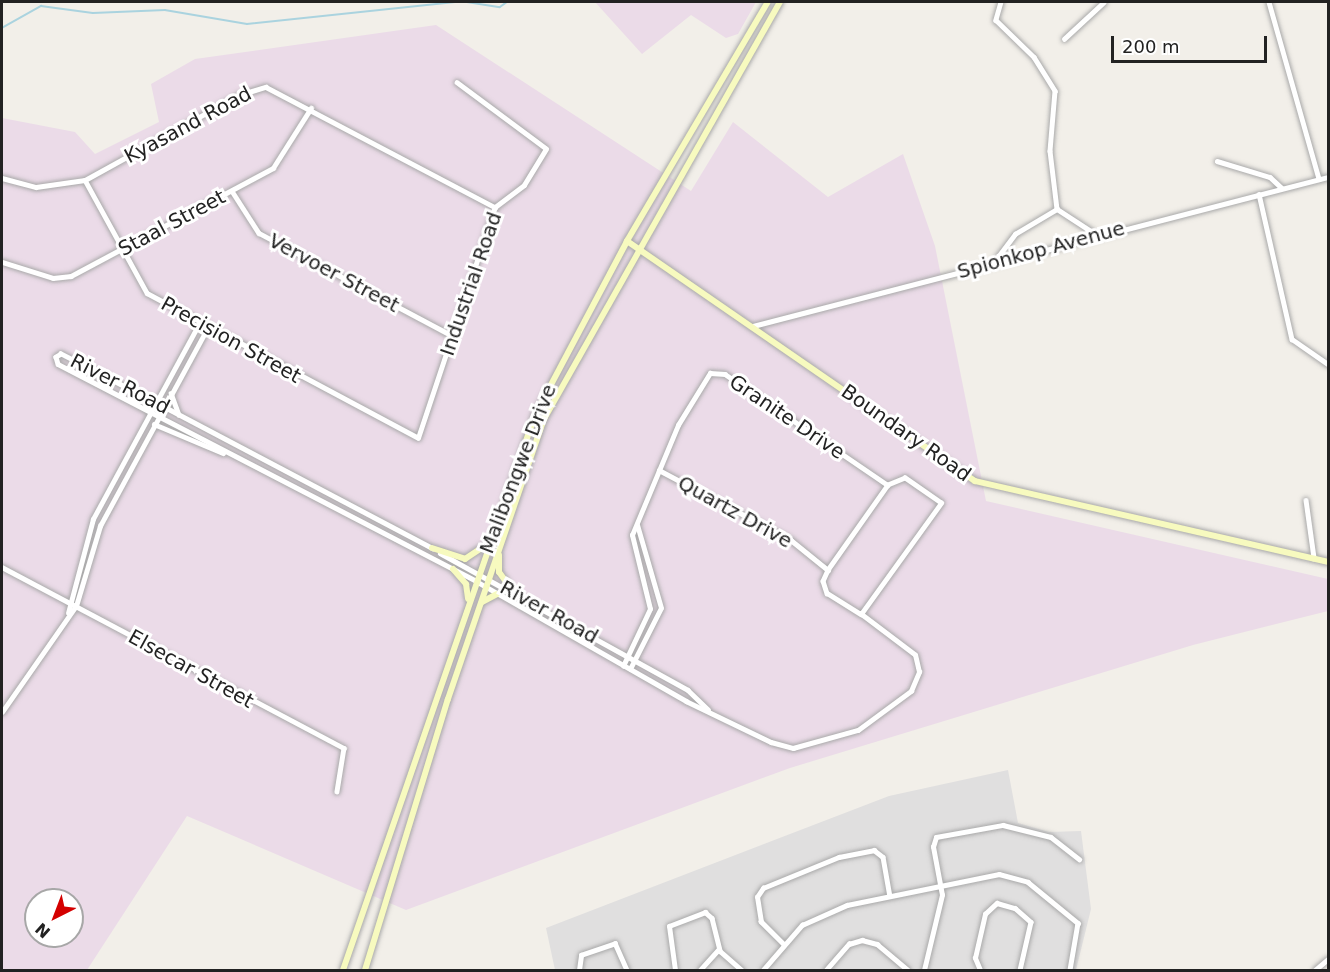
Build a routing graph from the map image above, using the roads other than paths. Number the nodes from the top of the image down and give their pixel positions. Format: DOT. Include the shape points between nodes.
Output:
graph roads {
  1 [pos="768,2"];
  2 [pos="780,2"];
  3 [pos="1001,2"];
  4 [pos="1104,2"];
  5 [pos="1269,2"];
  6 [pos="1064,39"];
  7 [pos="457,84"];
  8 [pos="312,108"];
  9 [pos="1217,160"];
  10 [pos="1329,177"];
  11 [pos="2,178"];
  12 [pos="1319,179"];
  13 [pos="85,180"];
  14 [pos="1282,188"];
  15 [pos="232,191"];
  16 [pos="1259,194"];
  17 [pos="495,207"];
  18 [pos="1057,209"];
  19 [pos="1096,236"];
  20 [pos="627,241"];
  21 [pos="637,248"];
  22 [pos="122,250"];
  23 [pos="2,262"];
  24 [pos="994,262"];
  25 [pos="199,324"];
  26 [pos="753,326"];
  27 [pos="207,329"];
  28 [pos="453,336"];
  29 [pos="1329,364"];
  30 [pos="171,393"];
  31 [pos="154,402"];
  32 [pos="163,406"];
  33 [pos="150,411"];
  34 [pos="158,415"];
  35 [pos="179,415"];
  36 [pos="154,424"];
  37 [pos="422,425"];
  38 [pos="231,455"];
  39 [pos="659,470"];
  40 [pos="888,485"];
  41 [pos="1306,500"];
  42 [pos="637,525"];
  43 [pos="491,540"];
  44 [pos="500,542"];
  45 [pos="432,549"];
  46 [pos="1314,558"];
  47 [pos="1329,562"];
  48 [pos="2,567"];
  49 [pos="453,569"];
  50 [pos="828,570"];
  51 [pos="477,577"];
  52 [pos="488,582"];
  53 [pos="512,590"];
  54 [pos="497,594"];
  55 [pos="67,602"];
  56 [pos="481,603"];
  57 [pos="76,606"];
  58 [pos="468,606"];
  59 [pos="68,613"];
  60 [pos="861,614"];
  61 [pos="626,656"];
  62 [pos="635,660"];
  63 [pos="623,666"];
  64 [pos="630,669"];
  65 [pos="708,709"];
  66 [pos="2,712"];
  67 [pos="337,791"];
  68 [pos="1079,859"];
  69 [pos="940,885"];
  70 [pos="890,895"];
  71 [pos="784,945"];
  72 [pos="719,949"];
  73 [pos="1329,959"];
  74 [pos="343,970"];
  75 [pos="365,970"];
  76 [pos="579,970"];
  77 [pos="627,970"];
  78 [pos="675,970"];
  79 [pos="700,970"];
  80 [pos="742,970"];
  81 [pos="763,970"];
  82 [pos="826,970"];
  83 [pos="908,970"];
  84 [pos="924,970"];
  85 [pos="981,970"];
  86 [pos="1020,970"];
  87 [pos="1070,970"];
  88 [pos="1315,970"];
  1 -- 20 [label="main road, Malibongwe Drive"];
  2 -- 21 [label="main road, Malibongwe Drive"];
  3 -- 18 [label="street" via="996,20 1034,57 1055,92 1050,151"];
  4 -- 6 [label="street"];
  5 -- 12 [label="street"];
  7 -- 17 [label="street, Industrial Road" via="540,140 546,149 524,185"];
  8 -- 13 [label="street, Kyasand Road" via="274,88 250,90"];
  8 -- 15 [label="street, Staal Street" via="280,161"];
  8 -- 17 [label="street, Kyasand Road"];
  9 -- 14 [label="street" via="1270,177"];
  10 -- 12 [label="street, Spionkop Avenue"];
  11 -- 13 [label="street, Kyasand Road" via="28,186"];
  12 -- 14 [label="street, Spionkop Avenue"];
  13 -- 22 [label="street, Precision Street"];
  14 -- 16 [label="street, Spionkop Avenue"];
  15 -- 22 [label="street, Staal Street"];
  15 -- 28 [label="street, Vervoer Street" via="259,233"];
  16 -- 19 [label="street, Spionkop Avenue"];
  16 -- 29 [label="street" via="1292,339"];
  17 -- 28 [label="street, Industrial Road"];
  18 -- 19 [label="street"];
  18 -- 24 [label="street" via="1015,234"];
  19 -- 24 [label="street, Spionkop Avenue"];
  20 -- 21 [label="main road, Boundary Road"];
  20 -- 43 [label="main road, Malibongwe Drive" via="535,415"];
  21 -- 26 [label="main road, Boundary Road"];
  21 -- 44 [label="main road, Malibongwe Drive" via="548,411"];
  22 -- 23 [label="street, Staal Street" via="64,279"];
  22 -- 25 [label="street, Precision Street" via="147,292"];
  24 -- 26 [label="street, Spionkop Avenue"];
  25 -- 27 [label="street, Precision Street"];
  25 -- 31 [label="street"];
  26 -- 46 [label="main road, Boundary Road" via="975,481"];
  27 -- 30 [label="street"];
  27 -- 37 [label="street, Precision Street" via="410,435 418,438"];
  28 -- 37 [label="street, Industrial Road"];
  30 -- 32 [label="street"];
  30 -- 35 [label="street"];
  31 -- 32 [label="street, River Road"];
  31 -- 33 [label="street"];
  31 -- 33 [label="street, River Road" via="61,354 56,357 58,364"];
  32 -- 34 [label="street"];
  32 -- 35 [label="street, River Road"];
  33 -- 34 [label="street, River Road"];
  33 -- 55 [label="street" via="93,519"];
  34 -- 36 [label="street"];
  34 -- 38 [label="street, River Road"];
  35 -- 45 [label="street, River Road"];
  36 -- 38 [label="street"];
  36 -- 57 [label="street" via="99,528"];
  38 -- 49 [label="street, River Road"];
  39 -- 40 [label="street, Granite Drive" via="697,389 710,373 719,371"];
  39 -- 42 [label="street, Granite Drive"];
  39 -- 50 [label="street, Quartz Drive" via="775,530"];
  40 -- 50 [label="street"];
  40 -- 60 [label="street" via="905,478 941,503"];
  41 -- 46 [label="street"];
  42 -- 61 [label="street, Granite Drive" via="633,545 650,609"];
  42 -- 62 [label="street" via="661,602"];
  43 -- 45 [label="main road" via="476,556 465,559"];
  43 -- 51 [label="main road, Malibongwe Drive"];
  44 -- 52 [label="main road, Malibongwe Drive"];
  44 -- 53 [label="main road" via="499,572"];
  45 -- 51 [label="street, River Road"];
  46 -- 47 [label="main road, Boundary Road"];
  48 -- 55 [label="street, Elsecar Street"];
  49 -- 51 [label="street, River Road"];
  49 -- 58 [label="main road" via="466,586"];
  50 -- 60 [label="street" via="823,581 827,593"];
  51 -- 52 [label="street, River Road"];
  51 -- 58 [label="main road, Malibongwe Drive"];
  52 -- 53 [label="street, River Road"];
  52 -- 54 [label="street, River Road"];
  52 -- 56 [label="main road, Malibongwe Drive"];
  53 -- 61 [label="street, River Road"];
  54 -- 56 [label="main road"];
  54 -- 63 [label="street, River Road"];
  55 -- 57 [label="street, Elsecar Street"];
  55 -- 59 [label="street"];
  56 -- 75 [label="main road, Malibongwe Drive"];
  57 -- 59 [label="street"];
  57 -- 67 [label="street, Elsecar Street" via="344,748"];
  58 -- 74 [label="main road, Malibongwe Drive"];
  59 -- 66 [label="street"];
  60 -- 65 [label="street" via="903,642 915,655 919,672 911,691 858,730 793,747 771,742"];
  61 -- 62 [label="street, River Road"];
  61 -- 63 [label="street, Granite Drive"];
  62 -- 64 [label="street"];
  62 -- 65 [label="street, River Road" via="688,690"];
  63 -- 64 [label="street, River Road"];
  64 -- 65 [label="street, River Road"];
  68 -- 69 [label="street" via="1048,836 1003,825 981,828 934,840"];
  69 -- 70 [label="street"];
  69 -- 84 [label="street"];
  69 -- 87 [label="street" via="999,874 1028,882 1078,923"];
  70 -- 71 [label="street" via="809,921"];
  70 -- 71 [label="street" via="883,857 874,850 839,857 763,888 757,897 761,922"];
  71 -- 81 [label="street"];
  72 -- 78 [label="street" via="709,913 673,923 668,934"];
  72 -- 79 [label="street"];
  72 -- 80 [label="street"];
  73 -- 88 [label="street"];
  76 -- 77 [label="street" via="581,956 613,943 622,948"];
  82 -- 83 [label="street" via="849,944 865,940"];
  85 -- 86 [label="street" via="975,961 985,914 997,903 1015,908 1031,922"];
}
